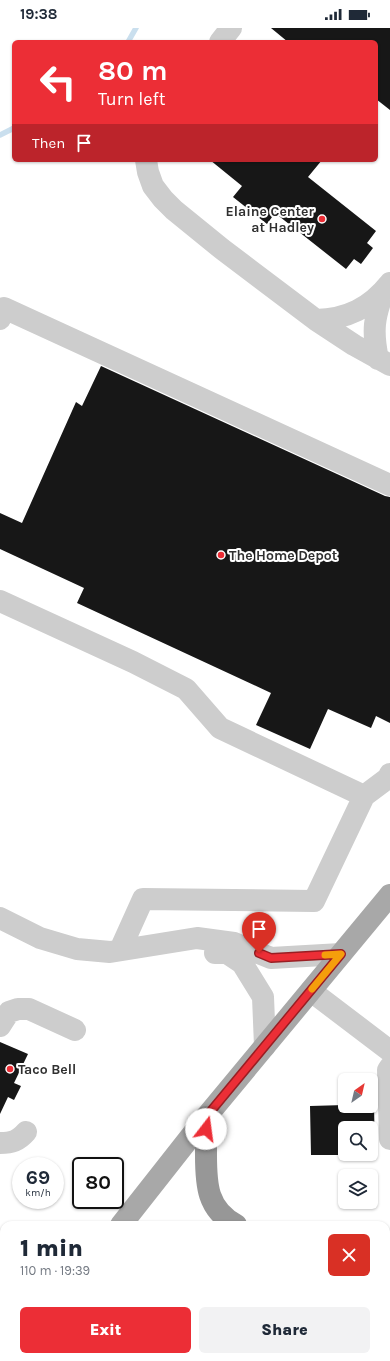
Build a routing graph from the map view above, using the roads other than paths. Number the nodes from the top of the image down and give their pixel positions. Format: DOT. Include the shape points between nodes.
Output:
graph roads {
  1 [pos="231,28"];
  2 [pos="222,40"];
  3 [pos="146,162"];
  4 [pos="387,287"];
  5 [pos="0,319"];
  6 [pos="316,320"];
  7 [pos="384,362"];
  8 [pos="390,485"];
  9 [pos="0,601"];
  10 [pos="390,774"];
  11 [pos="364,796"];
  12 [pos="390,895"];
  13 [pos="0,918"];
  14 [pos="0,931"];
  15 [pos="120,950"];
  16 [pos="341,954"];
  17 [pos="311,992"];
  18 [pos="0,1026"];
  19 [pos="75,1030"];
  20 [pos="265,1046"];
  21 [pos="390,1051"];
  22 [pos="390,1067"];
  23 [pos="206,1117"];
  24 [pos="26,1132"];
  25 [pos="390,1139"];
  26 [pos="0,1143"];
  27 [pos="124,1221"];
  28 [pos="230,1221"];
  1 -- 2 [label="lane"];
  3 -- 6 [label="lane" via="153,186 174,210"];
  4 -- 6 [label="lane" via="361,309 333,319"];
  4 -- 7 [label="lane" via="374,322 375,346"];
  5 -- 8 [label="lane" via="4,308"];
  6 -- 7 [label="lane"];
  9 -- 11 [label="lane" via="186,689 220,728"];
  10 -- 11 [label="lane"];
  11 -- 15 [label="lane" via="314,901 143,899"];
  12 -- 16 [label="main road"];
  13 -- 15 [label="lane" via="40,938 77,949 110,952"];
  14 -- 20 [label="lane" via="42,949 84,962 227,953 242,963 263,997"];
  15 -- 16 [label="lane" via="197,938 234,943 271,958"];
  16 -- 17 [label="main road"];
  17 -- 20 [label="main road"];
  17 -- 21 [label="lane"];
  18 -- 19 [label="lane" via="9,1012 18,1008 29,1009"];
  20 -- 23 [label="main road"];
  22 -- 25 [label="lane"];
  23 -- 27 [label="main road"];
  23 -- 28 [label="highway" via="206,1176 209,1194 221,1215"];
  24 -- 26 [label="lane" via="19,1140"];
}
